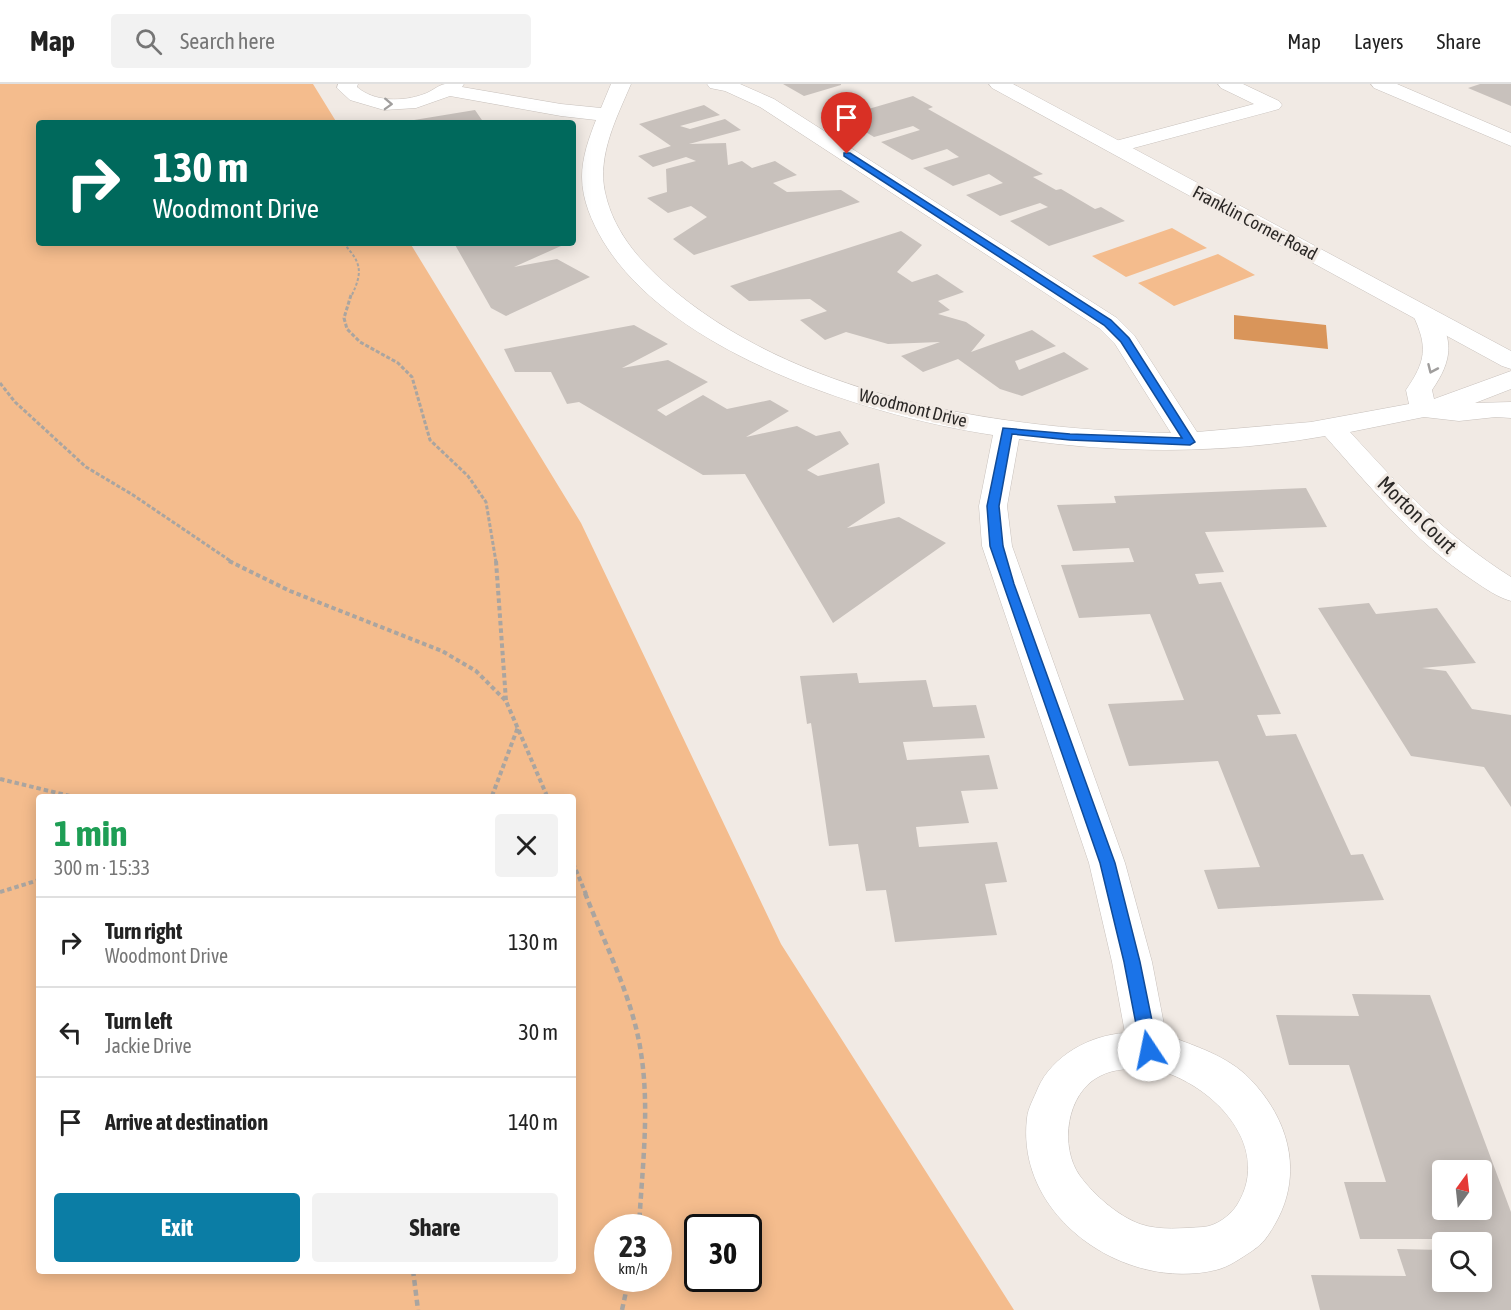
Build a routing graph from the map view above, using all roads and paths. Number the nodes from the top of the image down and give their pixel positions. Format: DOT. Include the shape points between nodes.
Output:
graph roads {
  1 [pos="348,84"];
  2 [pos="621,84"];
  3 [pos="717,84"];
  4 [pos="999,84"];
  5 [pos="1228,84"];
  6 [pos="1382,84"];
  7 [pos="451,87"];
  8 [pos="609,115"];
  9 [pos="1511,140"];
  10 [pos="1115,147"];
  11 [pos="347,246"];
  12 [pos="1425,315"];
  13 [pos="1511,361"];
  14 [pos="1511,379"];
  15 [pos="0,383"];
  16 [pos="1423,409"];
  17 [pos="1511,410"];
  18 [pos="1332,428"];
  19 [pos="1007,430"];
  20 [pos="1190,442"];
  21 [pos="1511,591"];
  22 [pos="506,701"];
  23 [pos="518,726"];
  24 [pos="0,779"];
  25 [pos="62,794"];
  26 [pos="493,794"];
  27 [pos="546,794"];
  28 [pos="576,871"];
  29 [pos="36,881"];
  30 [pos="0,892"];
  31 [pos="1149,1050"];
  32 [pos="640,1214"];
  33 [pos="414,1274"];
  34 [pos="626,1292"];
  35 [pos="418,1310"];
  36 [pos="622,1310"];
  1 -- 7 [label="street, one-way" via="352,96 384,104 421,101"];
  2 -- 8 [label="street, Woodmont Drive"];
  3 -- 20 [label="street" via="767,103 1108,322 1125,340"];
  4 -- 10 [label="street, Franklin Corner Road"];
  5 -- 10 [label="street" via="1272,105"];
  6 -- 9 [label="street"];
  7 -- 8 [label="street" via="561,110"];
  8 -- 19 [label="street, Woodmont Drive" via="598,140 593,167 594,191 603,220 617,246 666,298 737,344 817,381 929,415"];
  10 -- 12 [label="street, Franklin Corner Road"];
  11 -- 22 [label="path" via="361,264 345,317 347,330 411,375 419,393 427,435 465,473 488,504 503,627"];
  12 -- 13 [label="street, Franklin Corner Road"];
  12 -- 16 [label="street, one-way" via="1435,333 1438,354 1419,390"];
  14 -- 16 [label="street, Woodmont Drive" via="1476,395"];
  15 -- 22 [label="path" via="15,402 86,467 222,557 290,591 442,651 476,671"];
  16 -- 17 [label="street, Woodmont Drive" via="1459,413"];
  16 -- 18 [label="street, Woodmont Drive"];
  18 -- 20 [label="street, Woodmont Drive"];
  18 -- 21 [label="street, Morton Court" via="1403,507 1464,561"];
  19 -- 20 [label="street, Woodmont Drive"];
  19 -- 31 [label="street" via="993,506 997,546 1107,863"];
  22 -- 23 [label="path"];
  23 -- 26 [label="path"];
  23 -- 27 [label="path"];
  24 -- 25 [label="path"];
  28 -- 32 [label="path" via="629,1004 641,1052 646,1107"];
  29 -- 30 [label="path"];
  31 -- 31 [label="street" via="1115,1052 1083,1064 1060,1086 1048,1116 1048,1153 1064,1190 1094,1222 1131,1244 1166,1252 1216,1248 1248,1227 1266,1198 1270,1160 1258,1123 1235,1092 1208,1071"];
  33 -- 35 [label="path"];
  34 -- 36 [label="path"];
}
